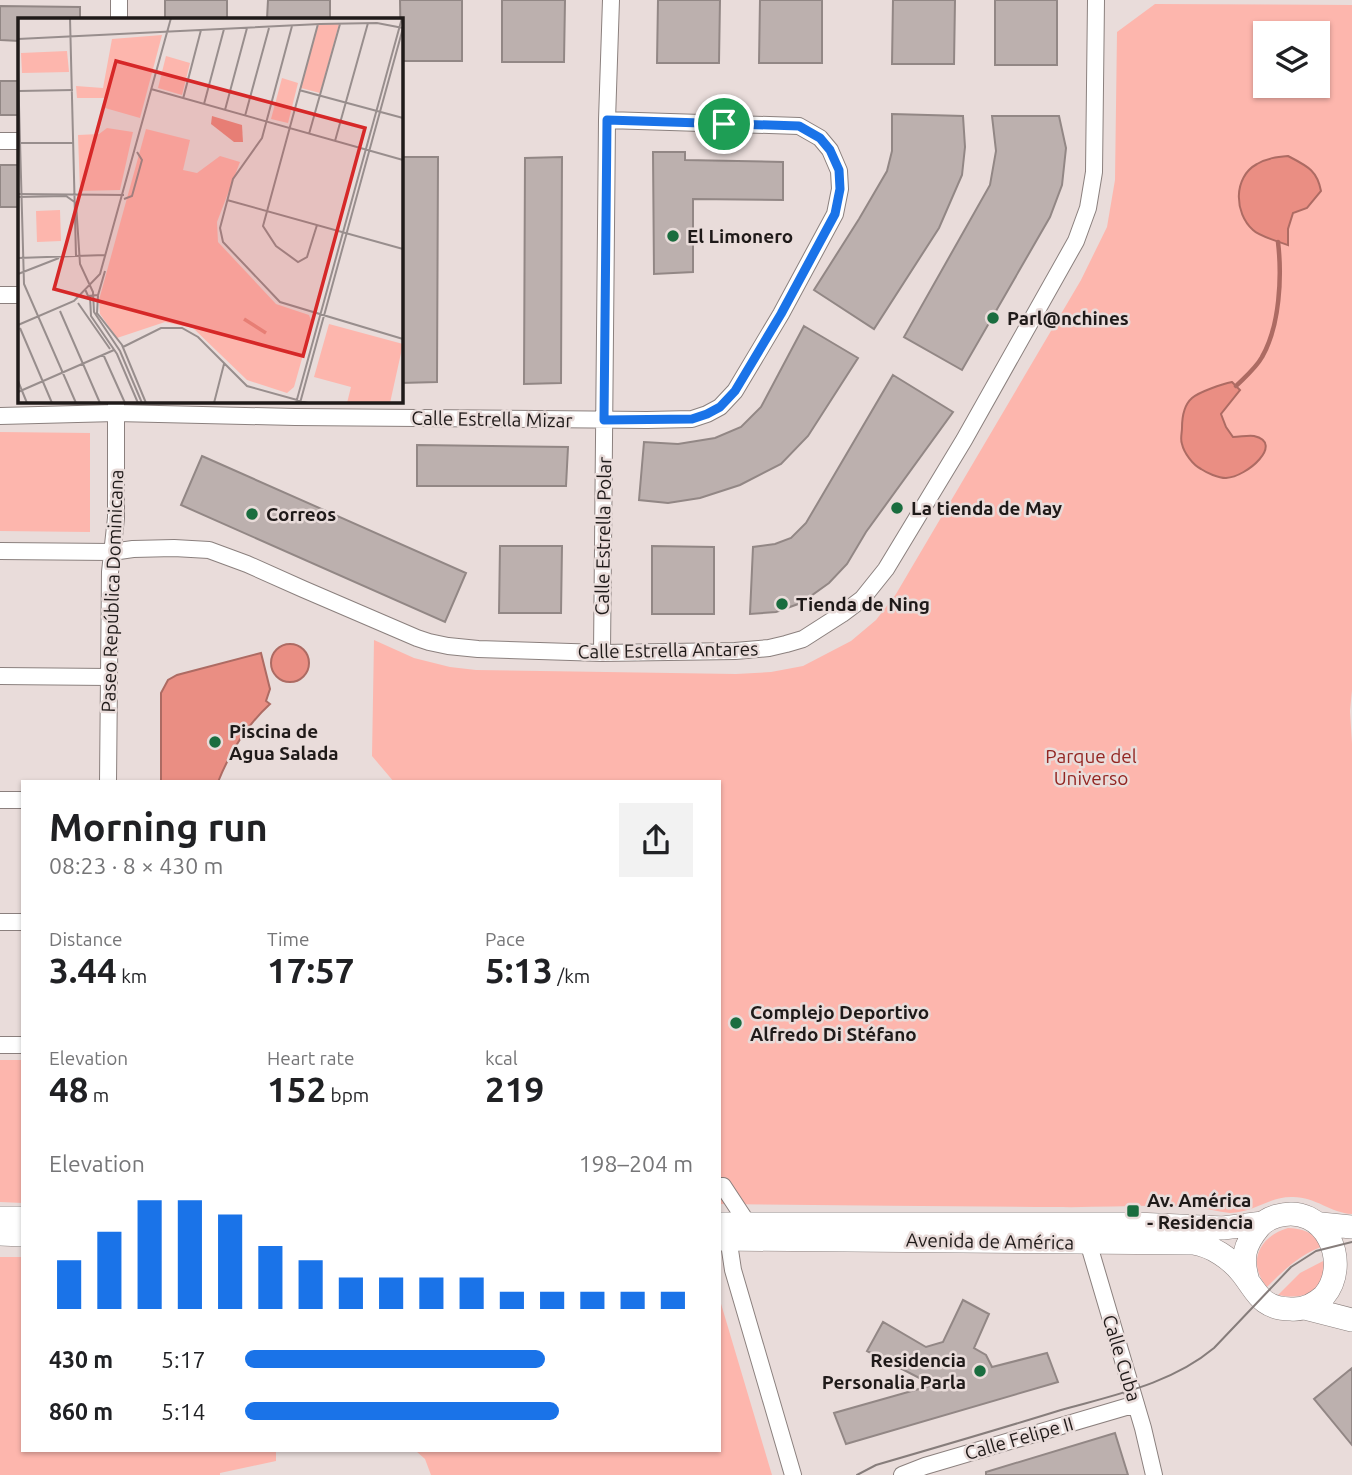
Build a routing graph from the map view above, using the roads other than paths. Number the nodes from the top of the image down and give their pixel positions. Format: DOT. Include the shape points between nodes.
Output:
graph roads {
  1 [pos="119,0"];
  2 [pos="611,0"];
  3 [pos="1096,0"];
  4 [pos="118,18"];
  5 [pos="607,120"];
  6 [pos="0,141"];
  7 [pos="18,141"];
  8 [pos="0,295"];
  9 [pos="18,295"];
  10 [pos="116,407"];
  11 [pos="0,416"];
  12 [pos="604,420"];
  13 [pos="0,551"];
  14 [pos="112,552"];
  15 [pos="602,653"];
  16 [pos="0,677"];
  17 [pos="109,677"];
  18 [pos="108,780"];
  19 [pos="0,800"];
  20 [pos="21,800"];
  21 [pos="0,922"];
  22 [pos="21,922"];
  23 [pos="0,1045"];
  24 [pos="21,1045"];
  25 [pos="721,1186"];
  26 [pos="0,1218"];
  27 [pos="21,1218"];
  28 [pos="1263,1223"];
  29 [pos="1321,1224"];
  30 [pos="1352,1227"];
  31 [pos="728,1230"];
  32 [pos="0,1234"];
  33 [pos="21,1235"];
  34 [pos="1088,1242"];
  35 [pos="1345,1276"];
  36 [pos="1248,1281"];
  37 [pos="1305,1307"];
  38 [pos="1352,1320"];
  39 [pos="1136,1404"];
  40 [pos="1154,1470"];
  41 [pos="793,1475"];
  42 [pos="902,1475"];
  1 -- 4 [label="street"];
  2 -- 5 [label="street, Calle Estrella Polar"];
  3 -- 15 [label="street, Calle Estrella Antares" via="1094,172 1076,241 886,569 862,599 803,639 735,651"];
  5 -- 12 [label="street, Calle Estrella Polar"];
  5 -- 12 [label="street, Calle Estrella Mizar" via="799,126 830,150 839,170 840,189 835,214 781,314 735,391 720,407 692,419"];
  6 -- 7 [label="street"];
  8 -- 9 [label="street"];
  10 -- 11 [label="street, Calle Estrella Mizar"];
  10 -- 12 [label="street, Calle Estrella Mizar" via="295,417"];
  10 -- 14 [label="street, Paseo República Dominicana"];
  12 -- 15 [label="street, Calle Estrella Polar"];
  13 -- 14 [label="street, Calle Estrella Antares"];
  14 -- 15 [label="street, Calle Estrella Antares" via="209,550 429,642 478,649"];
  14 -- 17 [label="street, Paseo República Dominicana"];
  16 -- 17 [label="street"];
  17 -- 18 [label="street, Paseo República Dominicana"];
  19 -- 20 [label="street"];
  21 -- 22 [label="street"];
  23 -- 24 [label="street"];
  25 -- 31 [label="street"];
  26 -- 27 [label="main road"];
  28 -- 29 [label="main road, Avenida de América" via="1294,1214"];
  28 -- 31 [label="main road, Avenida de América" via="1223,1228 1136,1224"];
  28 -- 36 [label="main road" via="1244,1254"];
  29 -- 30 [label="main road, Avenida de América"];
  29 -- 35 [label="main road" via="1336,1245"];
  31 -- 34 [label="main road, Avenida de América"];
  31 -- 41 [label="street" via="733,1270"];
  32 -- 33 [label="main road"];
  34 -- 36 [label="main road, Avenida de América" via="1202,1245 1223,1255"];
  34 -- 39 [label="street, Calle Cuba"];
  35 -- 37 [label="main road" via="1316,1303"];
  36 -- 37 [label="main road, Avenida de América" via="1266,1303 1292,1310"];
  37 -- 38 [label="main road, Avenida de América"];
  39 -- 40 [label="street, Calle Cuba"];
  39 -- 42 [label="street, Calle Felipe II"];
}
